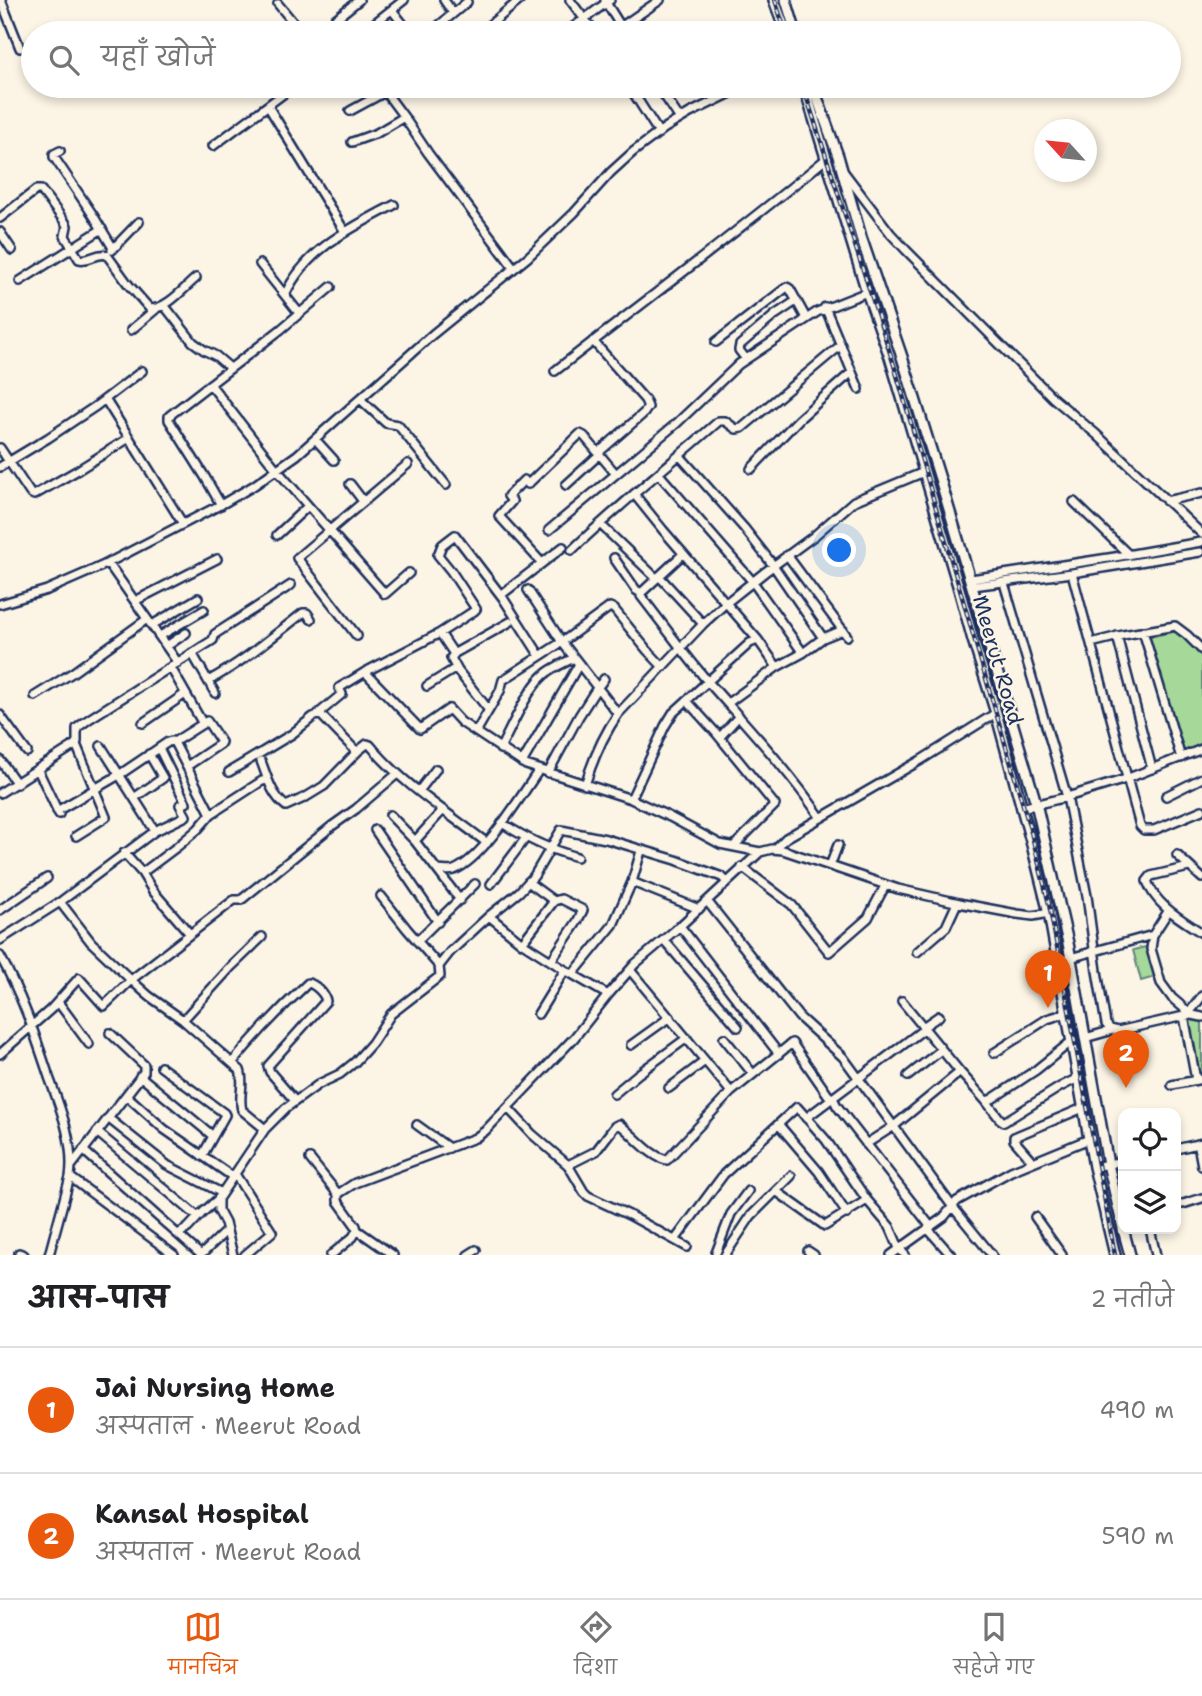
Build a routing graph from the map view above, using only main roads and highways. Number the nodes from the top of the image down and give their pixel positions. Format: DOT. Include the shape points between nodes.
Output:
graph roads {
  1 [pos="775,0"];
  2 [pos="786,0"];
  3 [pos="782,21"];
  4 [pos="792,21"];
  5 [pos="808,98"];
  6 [pos="817,98"];
  7 [pos="972,582"];
  8 [pos="958,585"];
  9 [pos="1118,1207"];
  10 [pos="1125,1234"];
  11 [pos="1115,1255"];
  12 [pos="1130,1255"];
  1 -- 3 [label="main road"];
  2 -- 4 [label="main road"];
  5 -- 8 [label="main road, Meerut Road"];
  6 -- 7 [label="main road, Meerut Road"];
  7 -- 8 [label="main road"];
  7 -- 9 [label="main road, Meerut Road" via="1036,803"];
  8 -- 11 [label="main road, Meerut Road" via="1049,913 1094,1167"];
  10 -- 12 [label="main road, Meerut Road"];
}
